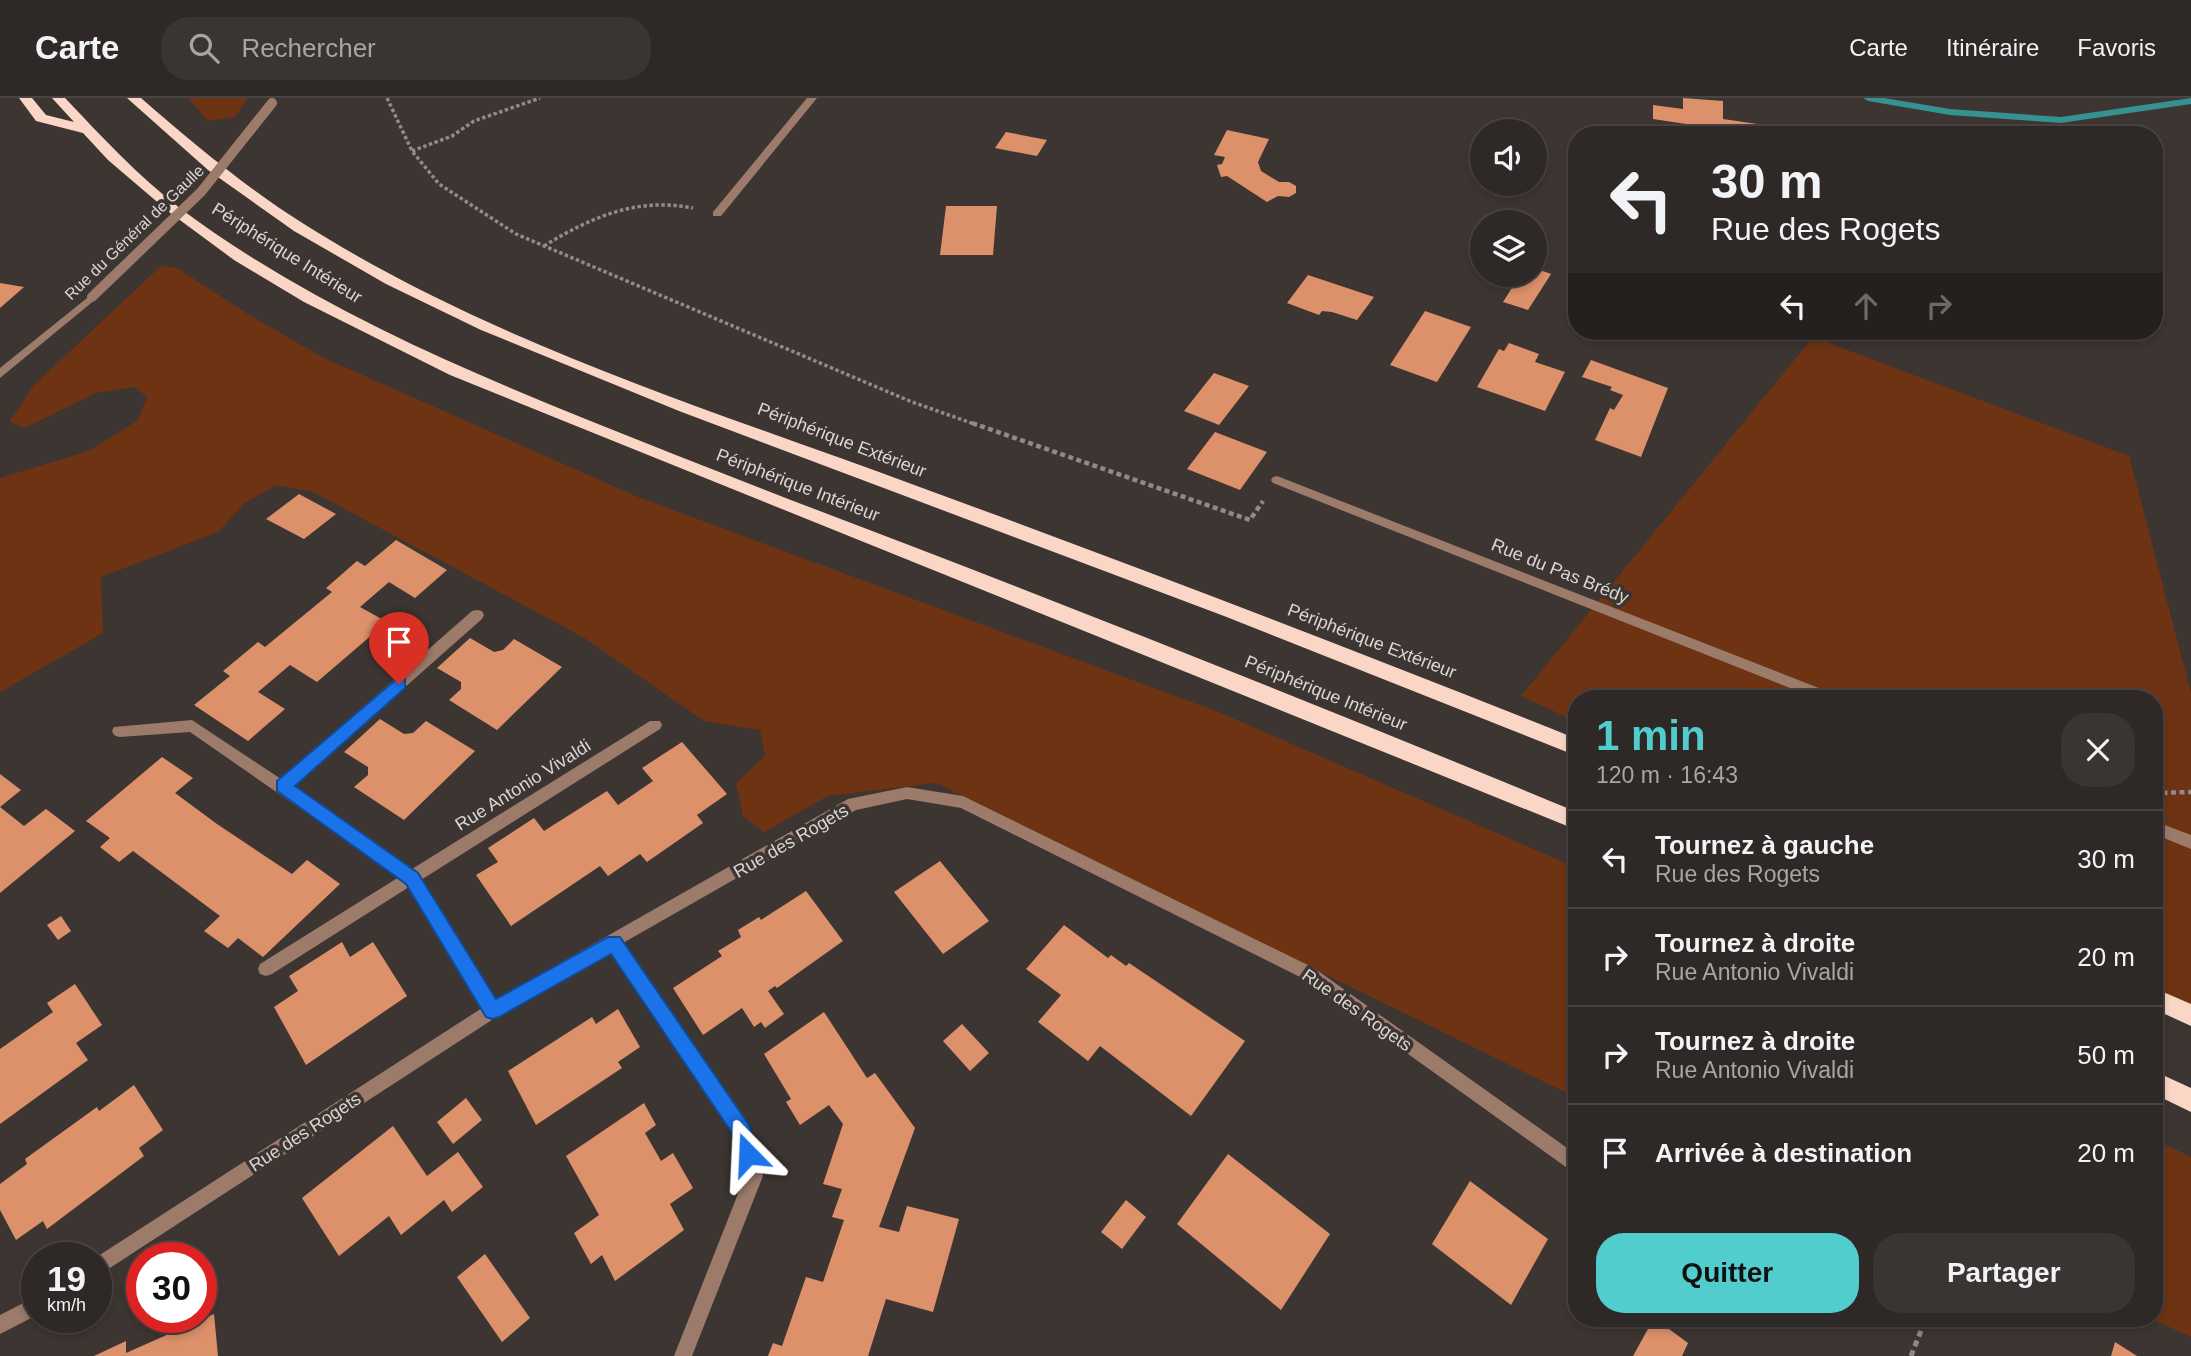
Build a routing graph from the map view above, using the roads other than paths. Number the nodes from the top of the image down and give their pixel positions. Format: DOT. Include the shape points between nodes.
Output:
graph roads {
  1 [pos="25,98"];
  2 [pos="58,98"];
  3 [pos="812,98"];
  4 [pos="135,99"];
  5 [pos="274,101"];
  6 [pos="84,129"];
  7 [pos="717,215"];
  8 [pos="0,374"];
  9 [pos="1277,480"];
  10 [pos="477,615"];
  11 [pos="1809,690"];
  12 [pos="655,724"];
  13 [pos="119,730"];
  14 [pos="1568,744"];
  15 [pos="282,786"];
  16 [pos="1568,817"];
  17 [pos="2163,831"];
  18 [pos="2191,842"];
  19 [pos="412,878"];
  20 [pos="614,943"];
  21 [pos="266,969"];
  22 [pos="2163,1002"];
  23 [pos="492,1010"];
  24 [pos="2191,1015"];
  25 [pos="2163,1086"];
  26 [pos="2191,1100"];
  27 [pos="1568,1160"];
  28 [pos="112,1258"];
  29 [pos="21,1314"];
  30 [pos="0,1325"];
  31 [pos="684,1356"];
  1 -- 6 [label="highway" via="41,118"];
  2 -- 6 [label="highway, Périphérique Intérieur"];
  3 -- 7 [label="street"];
  4 -- 14 [label="highway, Périphérique Extérieur" via="180,143 282,218 471,318 655,394 1399,674"];
  5 -- 8 [label="street, Rue du Général de Gaulle, bridge" via="201,192 92,297"];
  6 -- 16 [label="highway, Périphérique Intérieur" via="160,198 212,236 311,298 408,350 554,414 1205,669"];
  9 -- 11 [label="street, Rue du Pas Brédy"];
  10 -- 15 [label="street"];
  12 -- 19 [label="street, Rue Antonio Vivaldi"];
  13 -- 15 [label="street" via="192,726"];
  15 -- 19 [label="street"];
  17 -- 18 [label="street"];
  19 -- 21 [label="street, Rue Antonio Vivaldi"];
  19 -- 23 [label="street"];
  20 -- 23 [label="street, Rue des Rogets"];
  20 -- 27 [label="street, Rue des Rogets" via="853,804 907,793 963,802 1308,973"];
  20 -- 31 [label="street" via="743,1132 754,1177"];
  22 -- 24 [label="highway"];
  23 -- 28 [label="street, Rue des Rogets"];
  25 -- 26 [label="highway"];
  29 -- 30 [label="street"];
}
